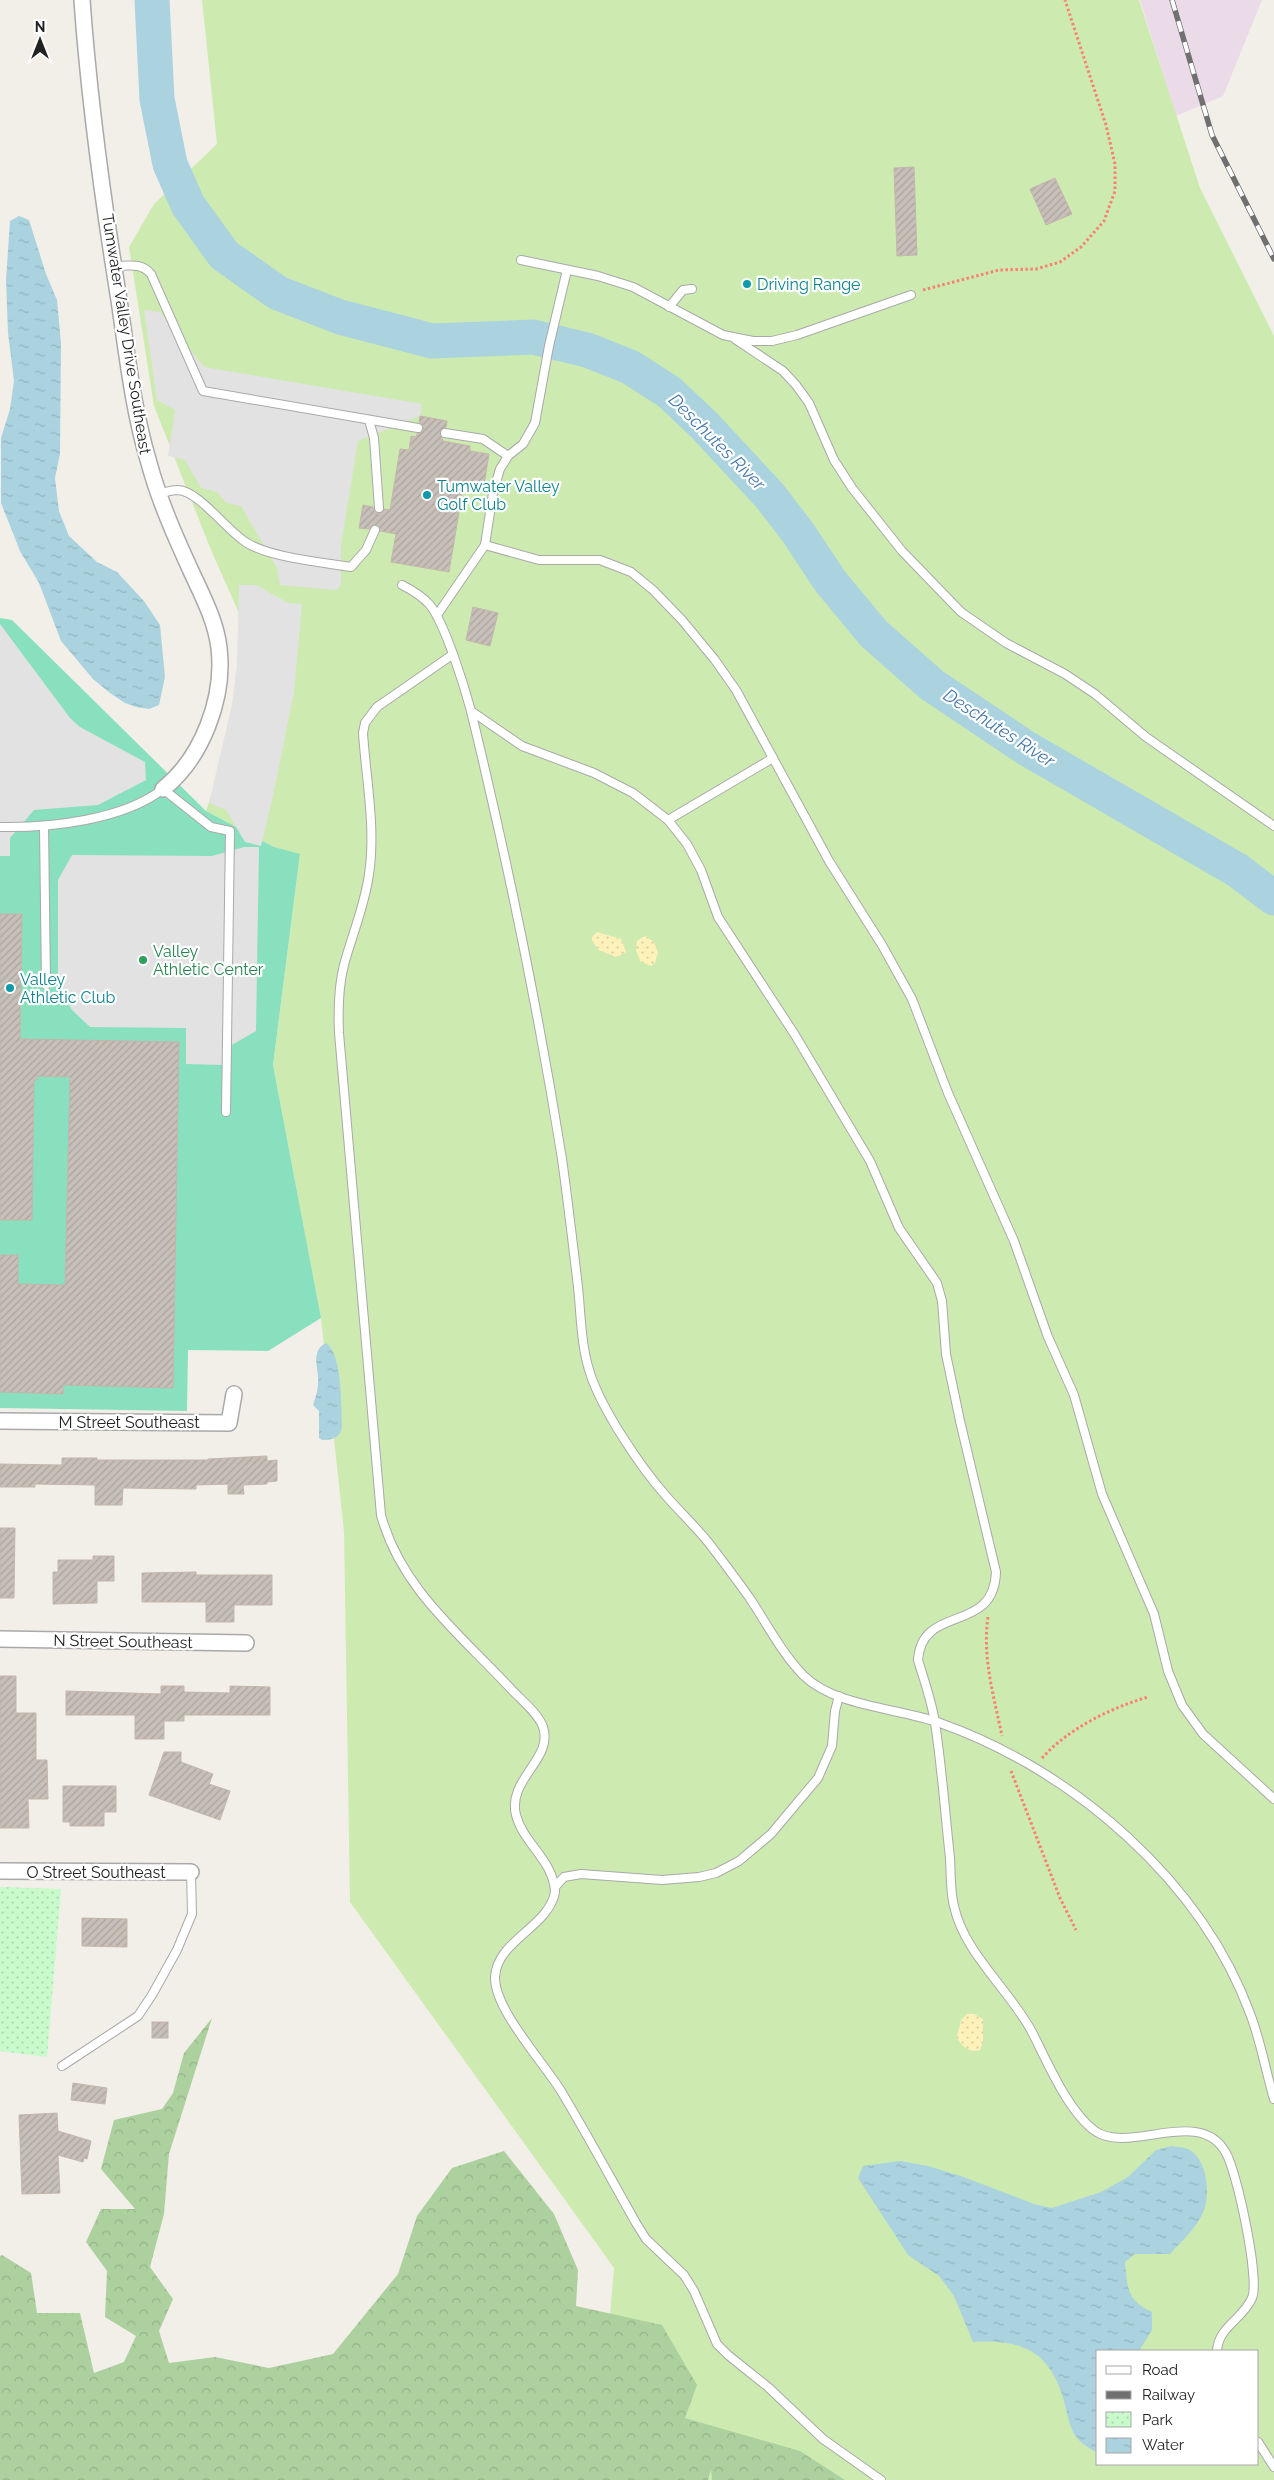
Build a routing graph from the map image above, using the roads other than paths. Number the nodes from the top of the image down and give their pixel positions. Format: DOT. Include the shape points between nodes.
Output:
graph roads {
  1 [pos="82,0"];
  2 [pos="521,260"];
  3 [pos="114,266"];
  4 [pos="567,270"];
  5 [pos="692,289"];
  6 [pos="911,295"];
  7 [pos="669,307"];
  8 [pos="735,339"];
  9 [pos="369,420"];
  10 [pos="418,428"];
  11 [pos="445,432"];
  12 [pos="508,456"];
  13 [pos="159,494"];
  14 [pos="378,508"];
  15 [pos="375,530"];
  16 [pos="484,546"];
  17 [pos="402,584"];
  18 [pos="437,616"];
  19 [pos="452,655"];
  20 [pos="471,711"];
  21 [pos="773,758"];
  22 [pos="163,789"];
  23 [pos="668,820"];
  24 [pos="44,826"];
  25 [pos="1274,826"];
  26 [pos="0,827"];
  27 [pos="46,985"];
  28 [pos="226,1112"];
  29 [pos="234,1394"];
  30 [pos="0,1421"];
  31 [pos="0,1639"];
  32 [pos="246,1643"];
  33 [pos="839,1696"];
  34 [pos="935,1721"];
  35 [pos="1274,1799"];
  36 [pos="0,1871"];
  37 [pos="191,1872"];
  38 [pos="555,1887"];
  39 [pos="62,2066"];
  40 [pos="1274,2099"];
  41 [pos="1217,2350"];
  42 [pos="1259,2444"];
  43 [pos="1274,2467"];
  44 [pos="881,2480"];
  1 -- 3 [label="street, Tumwater Valley Drive Southeast"];
  2 -- 4 [label="lane"];
  3 -- 9 [label="lane" via="145,267 151,274 204,390"];
  3 -- 13 [label="street, Tumwater Valley Drive Southeast" via="138,419"];
  4 -- 7 [label="lane" via="633,287"];
  4 -- 12 [label="lane" via="535,423 523,444"];
  5 -- 7 [label="lane" via="683,290"];
  6 -- 8 [label="lane" via="797,335 772,341"];
  7 -- 8 [label="lane"];
  8 -- 25 [label="lane" via="783,371 796,385 809,403 834,460 852,488 902,551 961,612 1006,643 1057,669 1095,694 1146,736"];
  9 -- 10 [label="lane"];
  9 -- 14 [label="lane" via="374,438"];
  11 -- 12 [label="lane" via="483,439"];
  12 -- 16 [label="lane" via="493,492"];
  13 -- 15 [label="lane" via="178,490 192,494 225,527 266,552 351,567 366,550"];
  13 -- 22 [label="street, Tumwater Valley Drive Southeast" via="206,603 220,658 218,686 204,736 191,760"];
  16 -- 18 [label="lane"];
  16 -- 21 [label="lane" via="539,560 600,560 631,572 676,614 716,660"];
  17 -- 18 [label="lane" via="418,594"];
  18 -- 19 [label="lane"];
  19 -- 20 [label="lane"];
  19 -- 38 [label="lane" via="377,708 365,723 363,733 370,866 364,900 343,966 338,1005 356,1231 378,1489 386,1532 403,1568 425,1600 501,1678 543,1727 542,1750 520,1786 515,1811 523,1830 548,1868"];
  20 -- 23 [label="lane" via="522,746 594,773 633,793"];
  20 -- 33 [label="lane" via="541,1030 590,1375 636,1457 665,1496 705,1539 781,1648 815,1685"];
  21 -- 23 [label="lane"];
  21 -- 35 [label="lane" via="828,861 912,999 948,1093 1014,1241 1042,1320 1074,1395 1102,1494 1160,1631 1174,1690 1188,1716 1203,1734"];
  22 -- 24 [label="lane" via="131,807"];
  22 -- 28 [label="lane" via="211,827 230,831"];
  23 -- 34 [label="lane" via="695,856 718,917 795,1035 860,1144 899,1228 931,1272 940,1291 946,1354 996,1572 994,1589 987,1603 970,1614 934,1628 920,1649 918,1660"];
  24 -- 26 [label="lane"];
  24 -- 27 [label="lane"];
  29 -- 30 [label="street, M Street Southeast" via="229,1423"];
  31 -- 32 [label="street, N Street Southeast"];
  33 -- 34 [label="lane"];
  33 -- 38 [label="lane" via="832,1746 818,1778 771,1834 739,1861 699,1878 662,1880 581,1874 564,1877"];
  34 -- 40 [label="lane" via="1004,1749 1035,1766 1101,1815 1165,1873 1214,1941 1251,2016"];
  34 -- 41 [label="lane" via="954,1906 965,1938 1021,2013 1076,2112 1096,2132 1111,2137 1192,2131 1202,2134 1221,2145 1229,2158 1255,2279 1252,2299 1221,2334"];
  36 -- 37 [label="street, O Street Southeast"];
  37 -- 39 [label="lane" via="192,1914 152,1995 138,2016"];
  38 -- 44 [label="lane" via="553,1900 544,1914 512,1945 500,1963 495,1977 502,2004 561,2090 646,2239 684,2275 717,2344 822,2439"];
  42 -- 43 [label="lane"];
}
